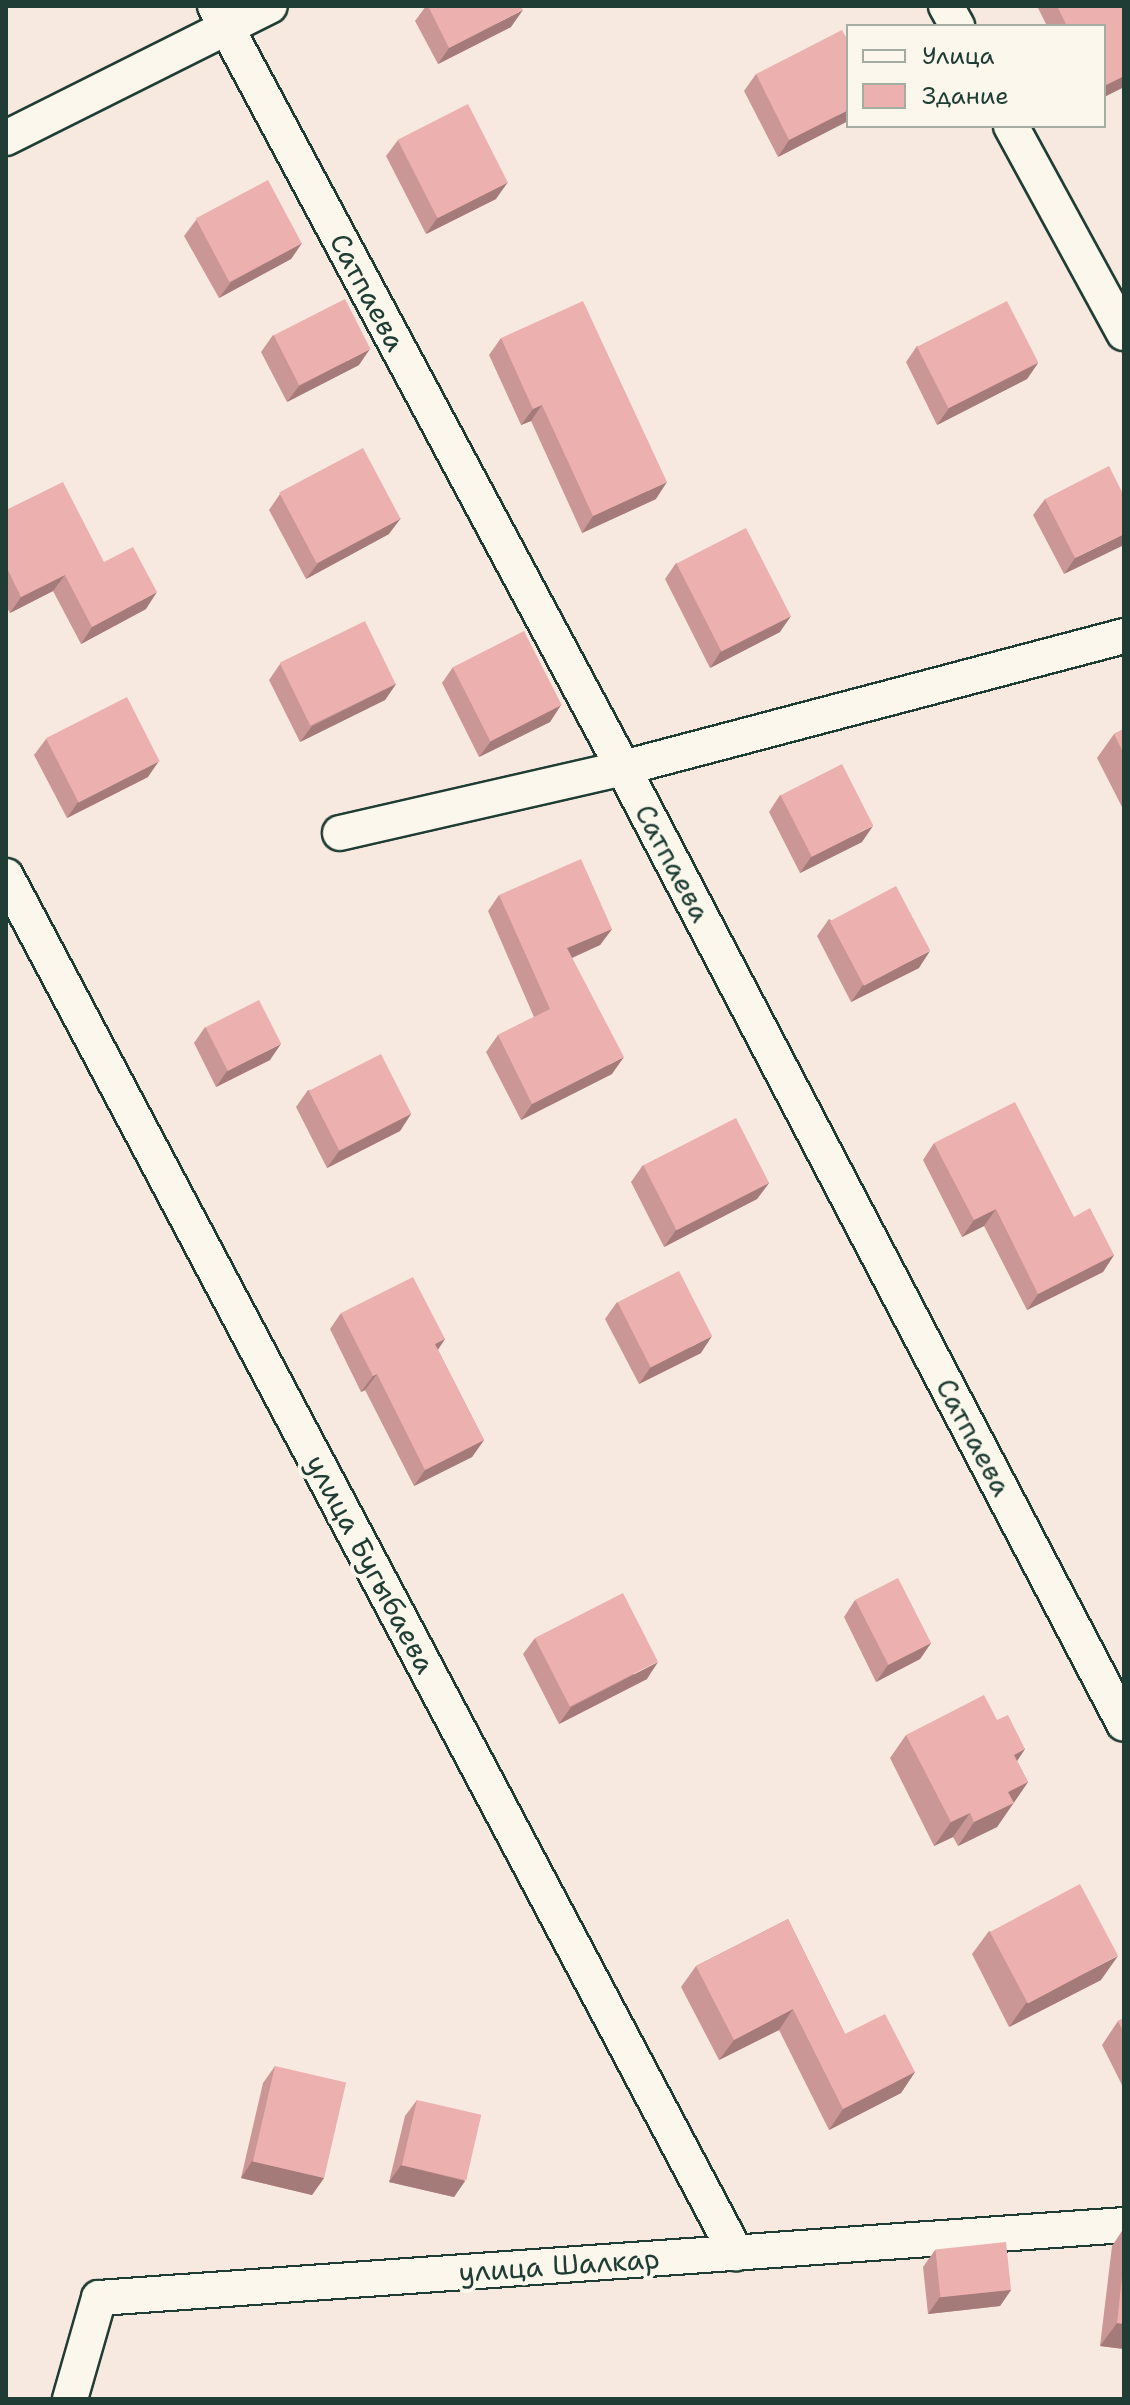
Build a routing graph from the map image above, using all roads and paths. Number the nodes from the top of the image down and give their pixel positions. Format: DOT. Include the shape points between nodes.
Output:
graph roads {
  1 [pos="270,6"];
  2 [pos="946,6"];
  3 [pos="221,18"];
  4 [pos="956,24"];
  5 [pos="1012,128"];
  6 [pos="6,138"];
  7 [pos="1124,333"];
  8 [pos="1124,636"];
  9 [pos="623,768"];
  10 [pos="340,833"];
  11 [pos="6,876"];
  12 [pos="1124,1724"];
  13 [pos="1124,2225"];
  14 [pos="736,2253"];
  15 [pos="70,2399"];
  1 -- 3 [label="street"];
  2 -- 4 [label="street"];
  3 -- 6 [label="street"];
  3 -- 9 [label="street, Сатпаева"];
  5 -- 7 [label="street"];
  8 -- 9 [label="street"];
  9 -- 10 [label="street"];
  9 -- 12 [label="street, Сатпаева"];
  11 -- 14 [label="street, улица Бугыбаева"];
  13 -- 14 [label="street, улица Шалкар"];
  14 -- 15 [label="street, улица Шалкар" via="99,2298"];
}
